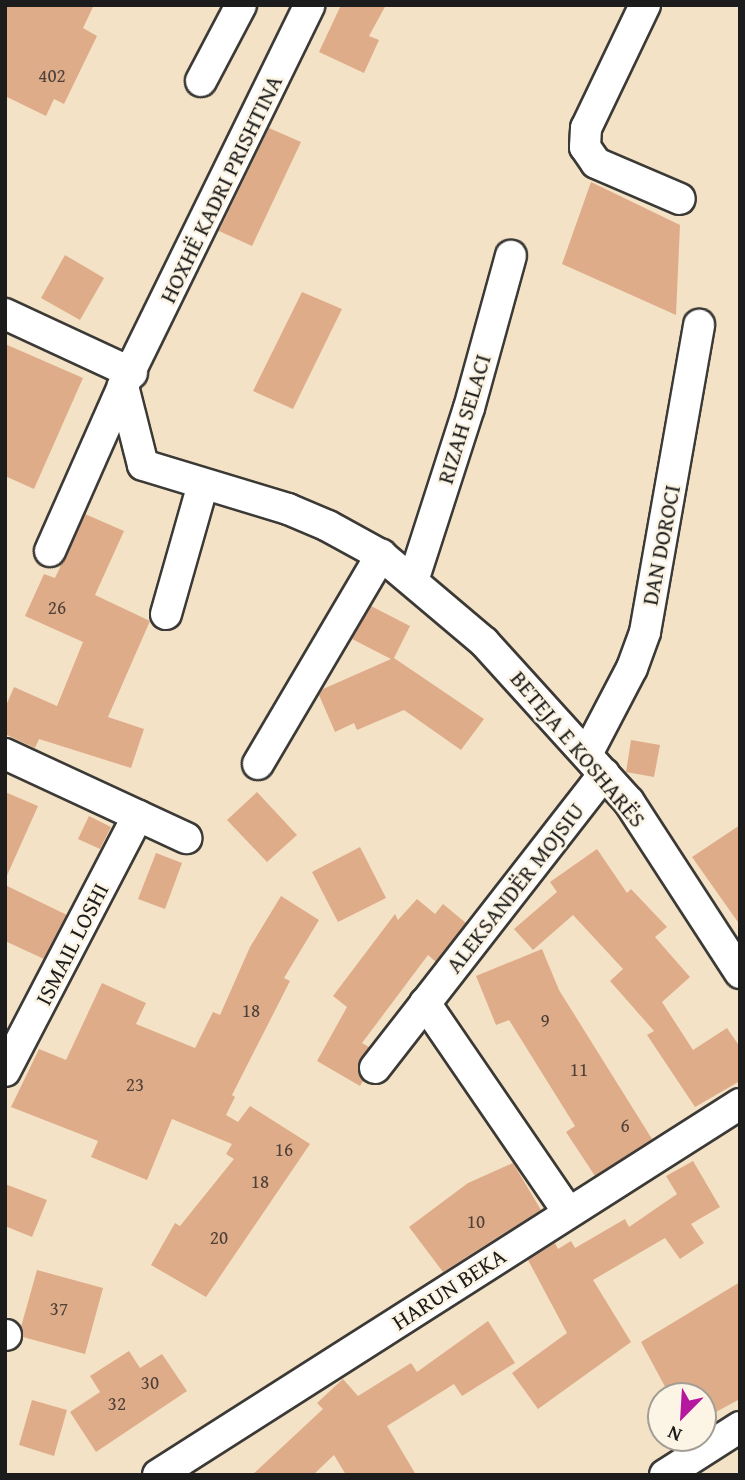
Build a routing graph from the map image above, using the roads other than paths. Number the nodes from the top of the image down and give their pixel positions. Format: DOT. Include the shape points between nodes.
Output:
graph roads {
  1 [pos="241,5"];
  2 [pos="310,5"];
  3 [pos="645,5"];
  4 [pos="201,81"];
  5 [pos="680,199"];
  6 [pos="511,256"];
  7 [pos="5,314"];
  8 [pos="699,325"];
  9 [pos="5,333"];
  10 [pos="128,380"];
  11 [pos="203,484"];
  12 [pos="50,551"];
  13 [pos="381,555"];
  14 [pos="413,581"];
  15 [pos="166,614"];
  16 [pos="5,754"];
  17 [pos="258,764"];
  18 [pos="596,764"];
  19 [pos="138,816"];
  20 [pos="187,838"];
  21 [pos="740,973"];
  22 [pos="425,1003"];
  23 [pos="375,1068"];
  24 [pos="5,1071"];
  25 [pos="740,1104"];
  26 [pos="568,1212"];
  27 [pos="740,1427"];
  28 [pos="158,1475"];
  29 [pos="665,1475"];
  1 -- 4 [label="street"];
  2 -- 10 [label="street, HOXHË KADRI PRISHTINA"];
  3 -- 5 [label="street" via="586,128 585,147 596,163"];
  6 -- 14 [label="street, RIZAH SELACI" via="469,408"];
  7 -- 10 [label="street"];
  8 -- 18 [label="street, DAN DOROCI" via="645,632"];
  9 -- 10 [label="street"];
  10 -- 11 [label="street, BETEJA E KOSHARËS" via="143,465"];
  10 -- 12 [label="street"];
  11 -- 13 [label="street, BETEJA E KOSHARËS" via="288,509"];
  11 -- 15 [label="street"];
  13 -- 14 [label="street, BETEJA E KOSHARËS"];
  13 -- 17 [label="street"];
  14 -- 18 [label="street, BETEJA E KOSHARËS" via="484,642"];
  16 -- 19 [label="street"];
  18 -- 21 [label="street, BETEJA E KOSHARËS" via="629,802"];
  18 -- 22 [label="street, ALEKSANDËR MOJSIU"];
  19 -- 20 [label="street"];
  19 -- 24 [label="street, ISMAIL LOSHI"];
  22 -- 23 [label="street, ALEKSANDËR MOJSIU"];
  22 -- 26 [label="street"];
  25 -- 26 [label="street, HARUN BEKA"];
  26 -- 28 [label="street, HARUN BEKA"];
  27 -- 29 [label="street"];
}
